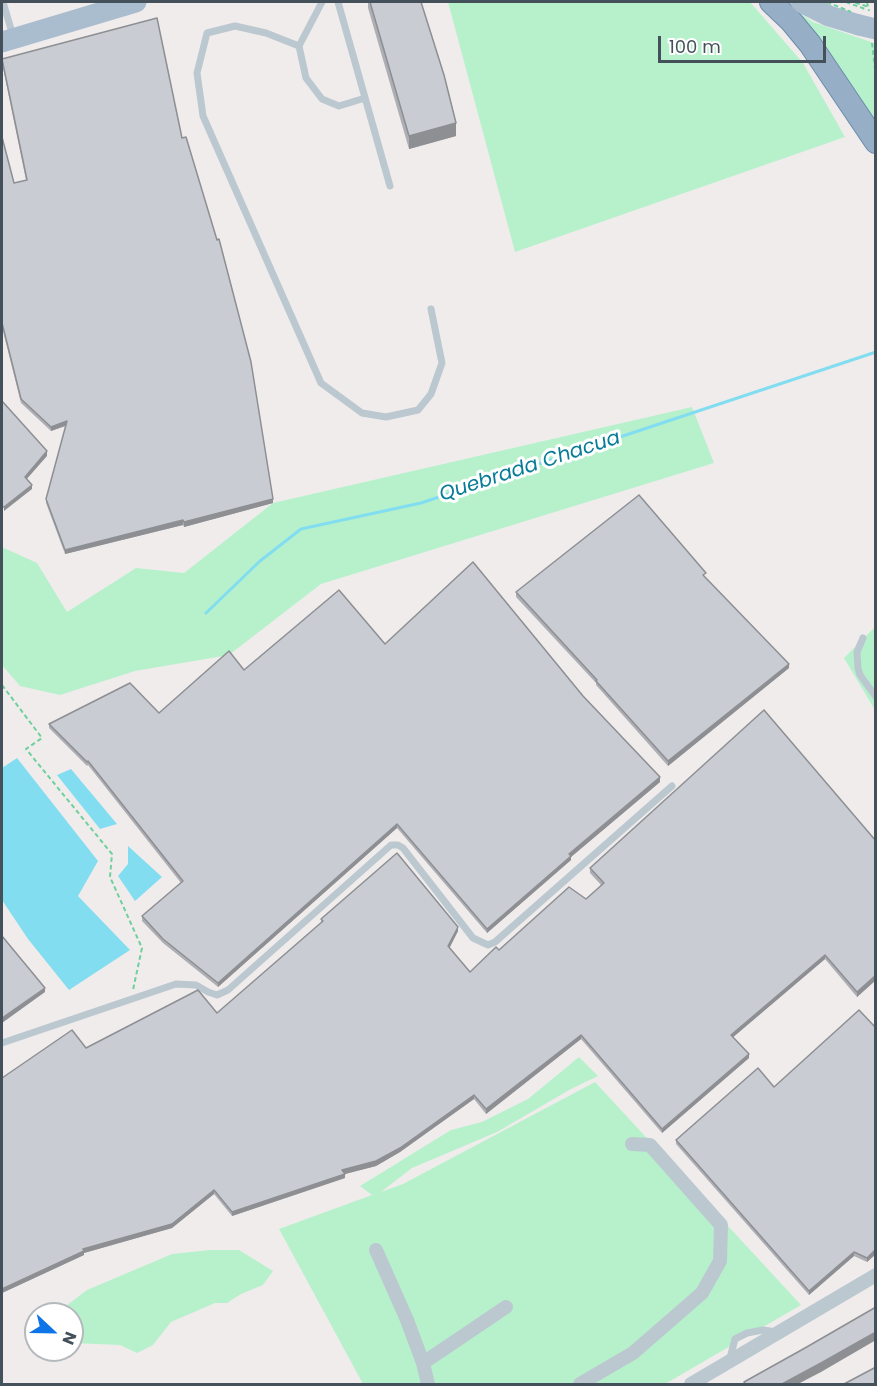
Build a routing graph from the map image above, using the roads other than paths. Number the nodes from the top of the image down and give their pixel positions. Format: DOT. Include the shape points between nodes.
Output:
graph roads {
  1 [pos="3,2"];
  2 [pos="136,2"];
  3 [pos="322,2"];
  4 [pos="338,2"];
  5 [pos="771,2"];
  6 [pos="801,2"];
  7 [pos="867,27"];
  8 [pos="7,40"];
  9 [pos="299,46"];
  10 [pos="365,98"];
  11 [pos="876,142"];
  12 [pos="390,186"];
  13 [pos="431,309"];
  14 [pos="863,638"];
  15 [pos="876,697"];
  16 [pos="672,786"];
  17 [pos="2,1043"];
  18 [pos="632,1144"];
  19 [pos="376,1250"];
  20 [pos="876,1275"];
  21 [pos="506,1307"];
  22 [pos="423,1363"];
  23 [pos="428,1384"];
  24 [pos="580,1384"];
  25 [pos="691,1384"];
  1 -- 8 [label="lane"];
  2 -- 8 [label="main road"];
  3 -- 9 [label="lane"];
  4 -- 10 [label="lane"];
  5 -- 11 [label="highway" via="810,44"];
  6 -- 7 [label="main road" via="829,16"];
  9 -- 10 [label="lane" via="306,78 322,99 339,106"];
  9 -- 13 [label="lane" via="235,26 207,33 197,73 203,116 321,383 362,413 386,417 418,410 431,394 442,363"];
  10 -- 12 [label="lane"];
  14 -- 15 [label="lane" via="857,652 858,668"];
  16 -- 17 [label="lane" via="488,945 473,938 403,848 391,845 228,990 217,995 196,985 176,984"];
  18 -- 24 [label="street" via="650,1145 721,1225 720,1260 702,1293 633,1353"];
  19 -- 22 [label="street"];
  20 -- 25 [label="street"];
  21 -- 22 [label="street"];
  22 -- 23 [label="street"];
}
